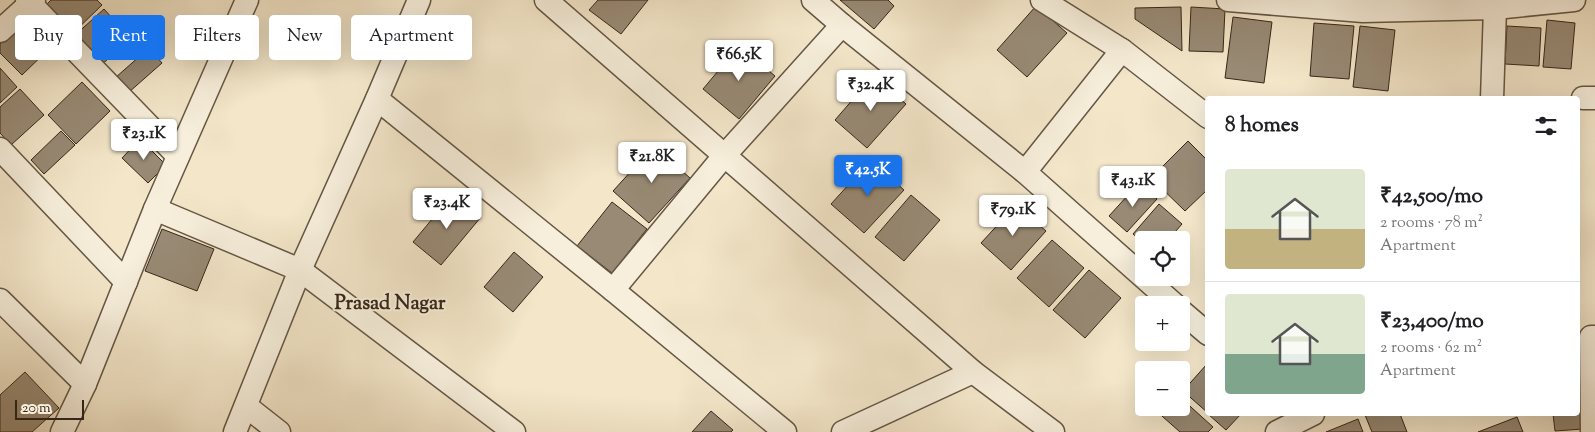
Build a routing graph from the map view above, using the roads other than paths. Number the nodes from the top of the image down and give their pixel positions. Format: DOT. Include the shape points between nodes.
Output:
graph roads {
  1 [pos="246,0"];
  2 [pos="419,0"];
  3 [pos="546,0"];
  4 [pos="813,0"];
  5 [pos="1042,0"];
  6 [pos="1228,0"];
  7 [pos="1574,0"];
  8 [pos="30,1"];
  9 [pos="1364,5"];
  10 [pos="1494,8"];
  11 [pos="842,25"];
  12 [pos="0,31"];
  13 [pos="1122,50"];
  14 [pos="1492,96"];
  15 [pos="377,99"];
  16 [pos="1205,115"];
  17 [pos="0,149"];
  18 [pos="178,156"];
  19 [pos="724,156"];
  20 [pos="1025,172"];
  21 [pos="155,209"];
  22 [pos="300,270"];
  23 [pos="126,282"];
  24 [pos="612,290"];
  25 [pos="1165,296"];
  26 [pos="0,300"];
  27 [pos="1190,319"];
  28 [pos="1205,331"];
  29 [pos="1595,337"];
  30 [pos="973,372"];
  31 [pos="85,384"];
  32 [pos="246,406"];
  33 [pos="1305,416"];
  34 [pos="62,432"];
  35 [pos="235,432"];
  36 [pos="279,432"];
  37 [pos="514,432"];
  38 [pos="785,432"];
  39 [pos="843,432"];
  40 [pos="1053,432"];
  41 [pos="1277,432"];
  42 [pos="1592,432"];
  1 -- 18 [label="street"];
  2 -- 15 [label="street"];
  3 -- 19 [label="street"];
  4 -- 11 [label="street"];
  5 -- 13 [label="street"];
  6 -- 9 [label="street"];
  7 -- 10 [label="street"];
  8 -- 12 [label="street"];
  8 -- 18 [label="street"];
  9 -- 10 [label="street"];
  10 -- 14 [label="street"];
  11 -- 19 [label="street"];
  11 -- 20 [label="street"];
  13 -- 16 [label="street"];
  13 -- 20 [label="street"];
  15 -- 22 [label="street"];
  15 -- 24 [label="street"];
  17 -- 23 [label="street"];
  18 -- 21 [label="street"];
  19 -- 24 [label="street"];
  19 -- 30 [label="street"];
  20 -- 25 [label="street"];
  21 -- 22 [label="street"];
  21 -- 23 [label="street"];
  22 -- 32 [label="street"];
  22 -- 37 [label="street"];
  23 -- 31 [label="street"];
  24 -- 38 [label="street"];
  26 -- 31 [label="street"];
  27 -- 28 [label="street"];
  29 -- 42 [label="street" via="1591,337"];
  30 -- 39 [label="street"];
  30 -- 40 [label="street"];
  31 -- 34 [label="street"];
  32 -- 35 [label="street"];
  32 -- 36 [label="street"];
  33 -- 41 [label="street"];
}
